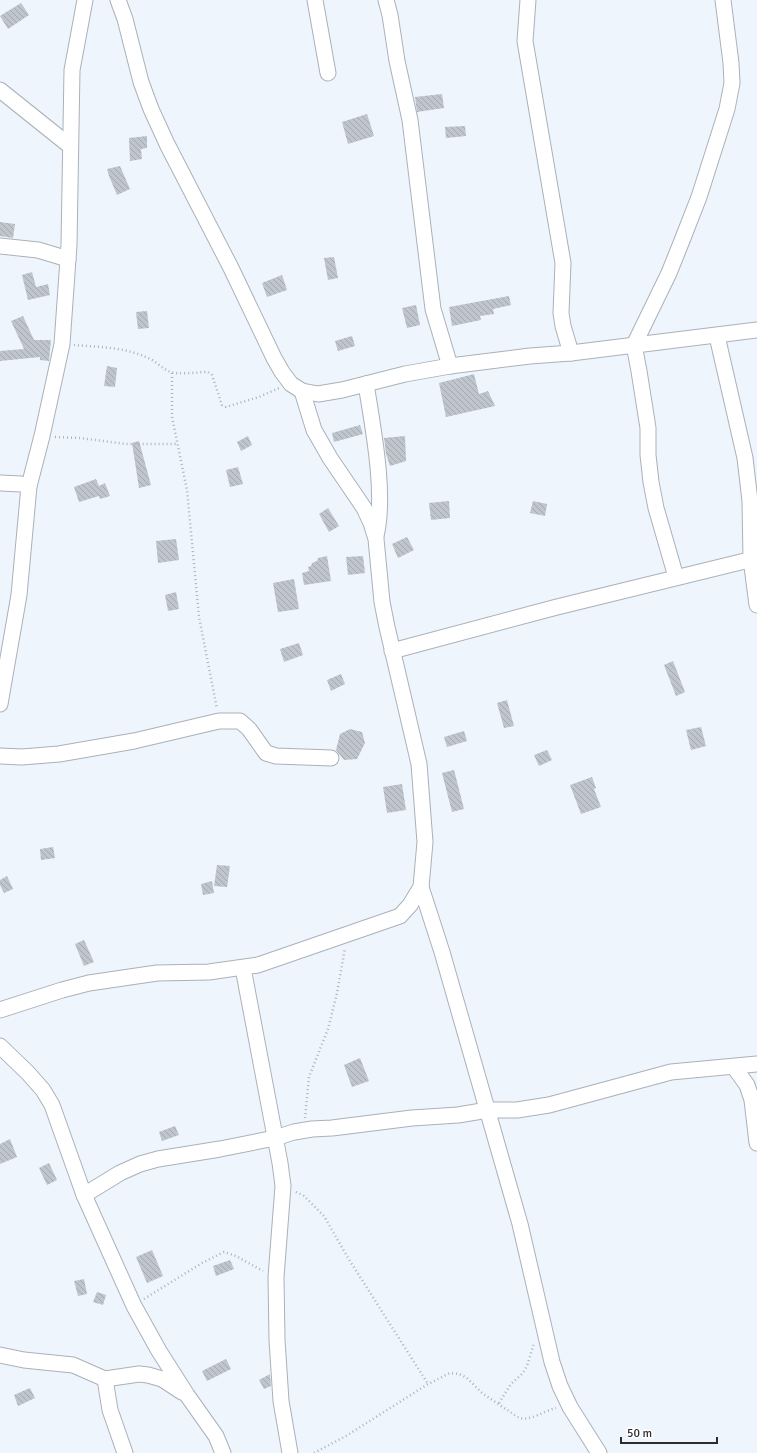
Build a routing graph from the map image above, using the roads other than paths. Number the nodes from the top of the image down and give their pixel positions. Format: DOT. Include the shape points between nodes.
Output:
graph roads {
  1 [pos="84,0"];
  2 [pos="118,0"];
  3 [pos="315,0"];
  4 [pos="386,0"];
  5 [pos="528,0"];
  6 [pos="723,0"];
  7 [pos="328,73"];
  8 [pos="0,90"];
  9 [pos="70,146"];
  10 [pos="0,246"];
  11 [pos="68,259"];
  12 [pos="757,330"];
  13 [pos="717,336"];
  14 [pos="634,345"];
  15 [pos="571,353"];
  16 [pos="450,366"];
  17 [pos="366,384"];
  18 [pos="296,387"];
  19 [pos="0,483"];
  20 [pos="30,486"];
  21 [pos="376,539"];
  22 [pos="754,558"];
  23 [pos="676,577"];
  24 [pos="757,605"];
  25 [pos="392,651"];
  26 [pos="0,704"];
  27 [pos="0,756"];
  28 [pos="331,758"];
  29 [pos="421,887"];
  30 [pos="243,968"];
  31 [pos="0,1010"];
  32 [pos="0,1046"];
  33 [pos="757,1064"];
  34 [pos="734,1067"];
  35 [pos="488,1110"];
  36 [pos="275,1138"];
  37 [pos="757,1143"];
  38 [pos="84,1195"];
  39 [pos="0,1355"];
  40 [pos="104,1379"];
  41 [pos="187,1395"];
  42 [pos="124,1453"];
  43 [pos="223,1453"];
  44 [pos="290,1453"];
  45 [pos="600,1453"];
  1 -- 9 [label="street" via="72,70"];
  2 -- 18 [label="street" via="141,82 154,116 266,343 282,372"];
  3 -- 7 [label="street"];
  4 -- 16 [label="street" via="410,120 433,309"];
  5 -- 15 [label="street" via="525,41 563,263 561,313"];
  6 -- 14 [label="street" via="732,83 726,109 683,238"];
  8 -- 9 [label="street"];
  9 -- 11 [label="street"];
  10 -- 11 [label="street" via="38,250"];
  11 -- 20 [label="street" via="62,344"];
  12 -- 13 [label="street"];
  13 -- 14 [label="street"];
  13 -- 22 [label="street" via="745,458"];
  14 -- 15 [label="street"];
  14 -- 23 [label="street" via="648,428 651,482"];
  15 -- 16 [label="street"];
  16 -- 17 [label="street"];
  17 -- 18 [label="street" via="318,394"];
  17 -- 21 [label="street" via="378,477 379,524"];
  18 -- 21 [label="street" via="314,430 364,508"];
  19 -- 20 [label="street"];
  20 -- 26 [label="street" via="19,595"];
  21 -- 25 [label="street" via="382,602"];
  22 -- 23 [label="street"];
  22 -- 24 [label="street"];
  23 -- 25 [label="street"];
  25 -- 29 [label="street" via="419,764 425,842"];
  27 -- 28 [label="street" via="22,757 73,752 219,722 240,722 249,729 266,753 276,756"];
  29 -- 30 [label="street" via="400,916 275,960"];
  29 -- 35 [label="street"];
  30 -- 31 [label="street" via="210,972 157,973 89,983"];
  30 -- 36 [label="street"];
  32 -- 38 [label="street" via="28,1073 52,1105"];
  33 -- 34 [label="street"];
  34 -- 35 [label="street" via="671,1072 549,1106"];
  34 -- 37 [label="street" via="747,1085 752,1100"];
  35 -- 36 [label="street" via="312,1129"];
  35 -- 45 [label="street" via="520,1224 552,1362 570,1407"];
  36 -- 38 [label="street" via="140,1164"];
  36 -- 44 [label="street" via="283,1186 276,1277 277,1340 281,1401"];
  38 -- 41 [label="street" via="134,1306"];
  39 -- 40 [label="street" via="73,1365"];
  40 -- 41 [label="street" via="148,1375 162,1379"];
  40 -- 42 [label="street" via="110,1410"];
  41 -- 43 [label="street" via="216,1436"];
}
